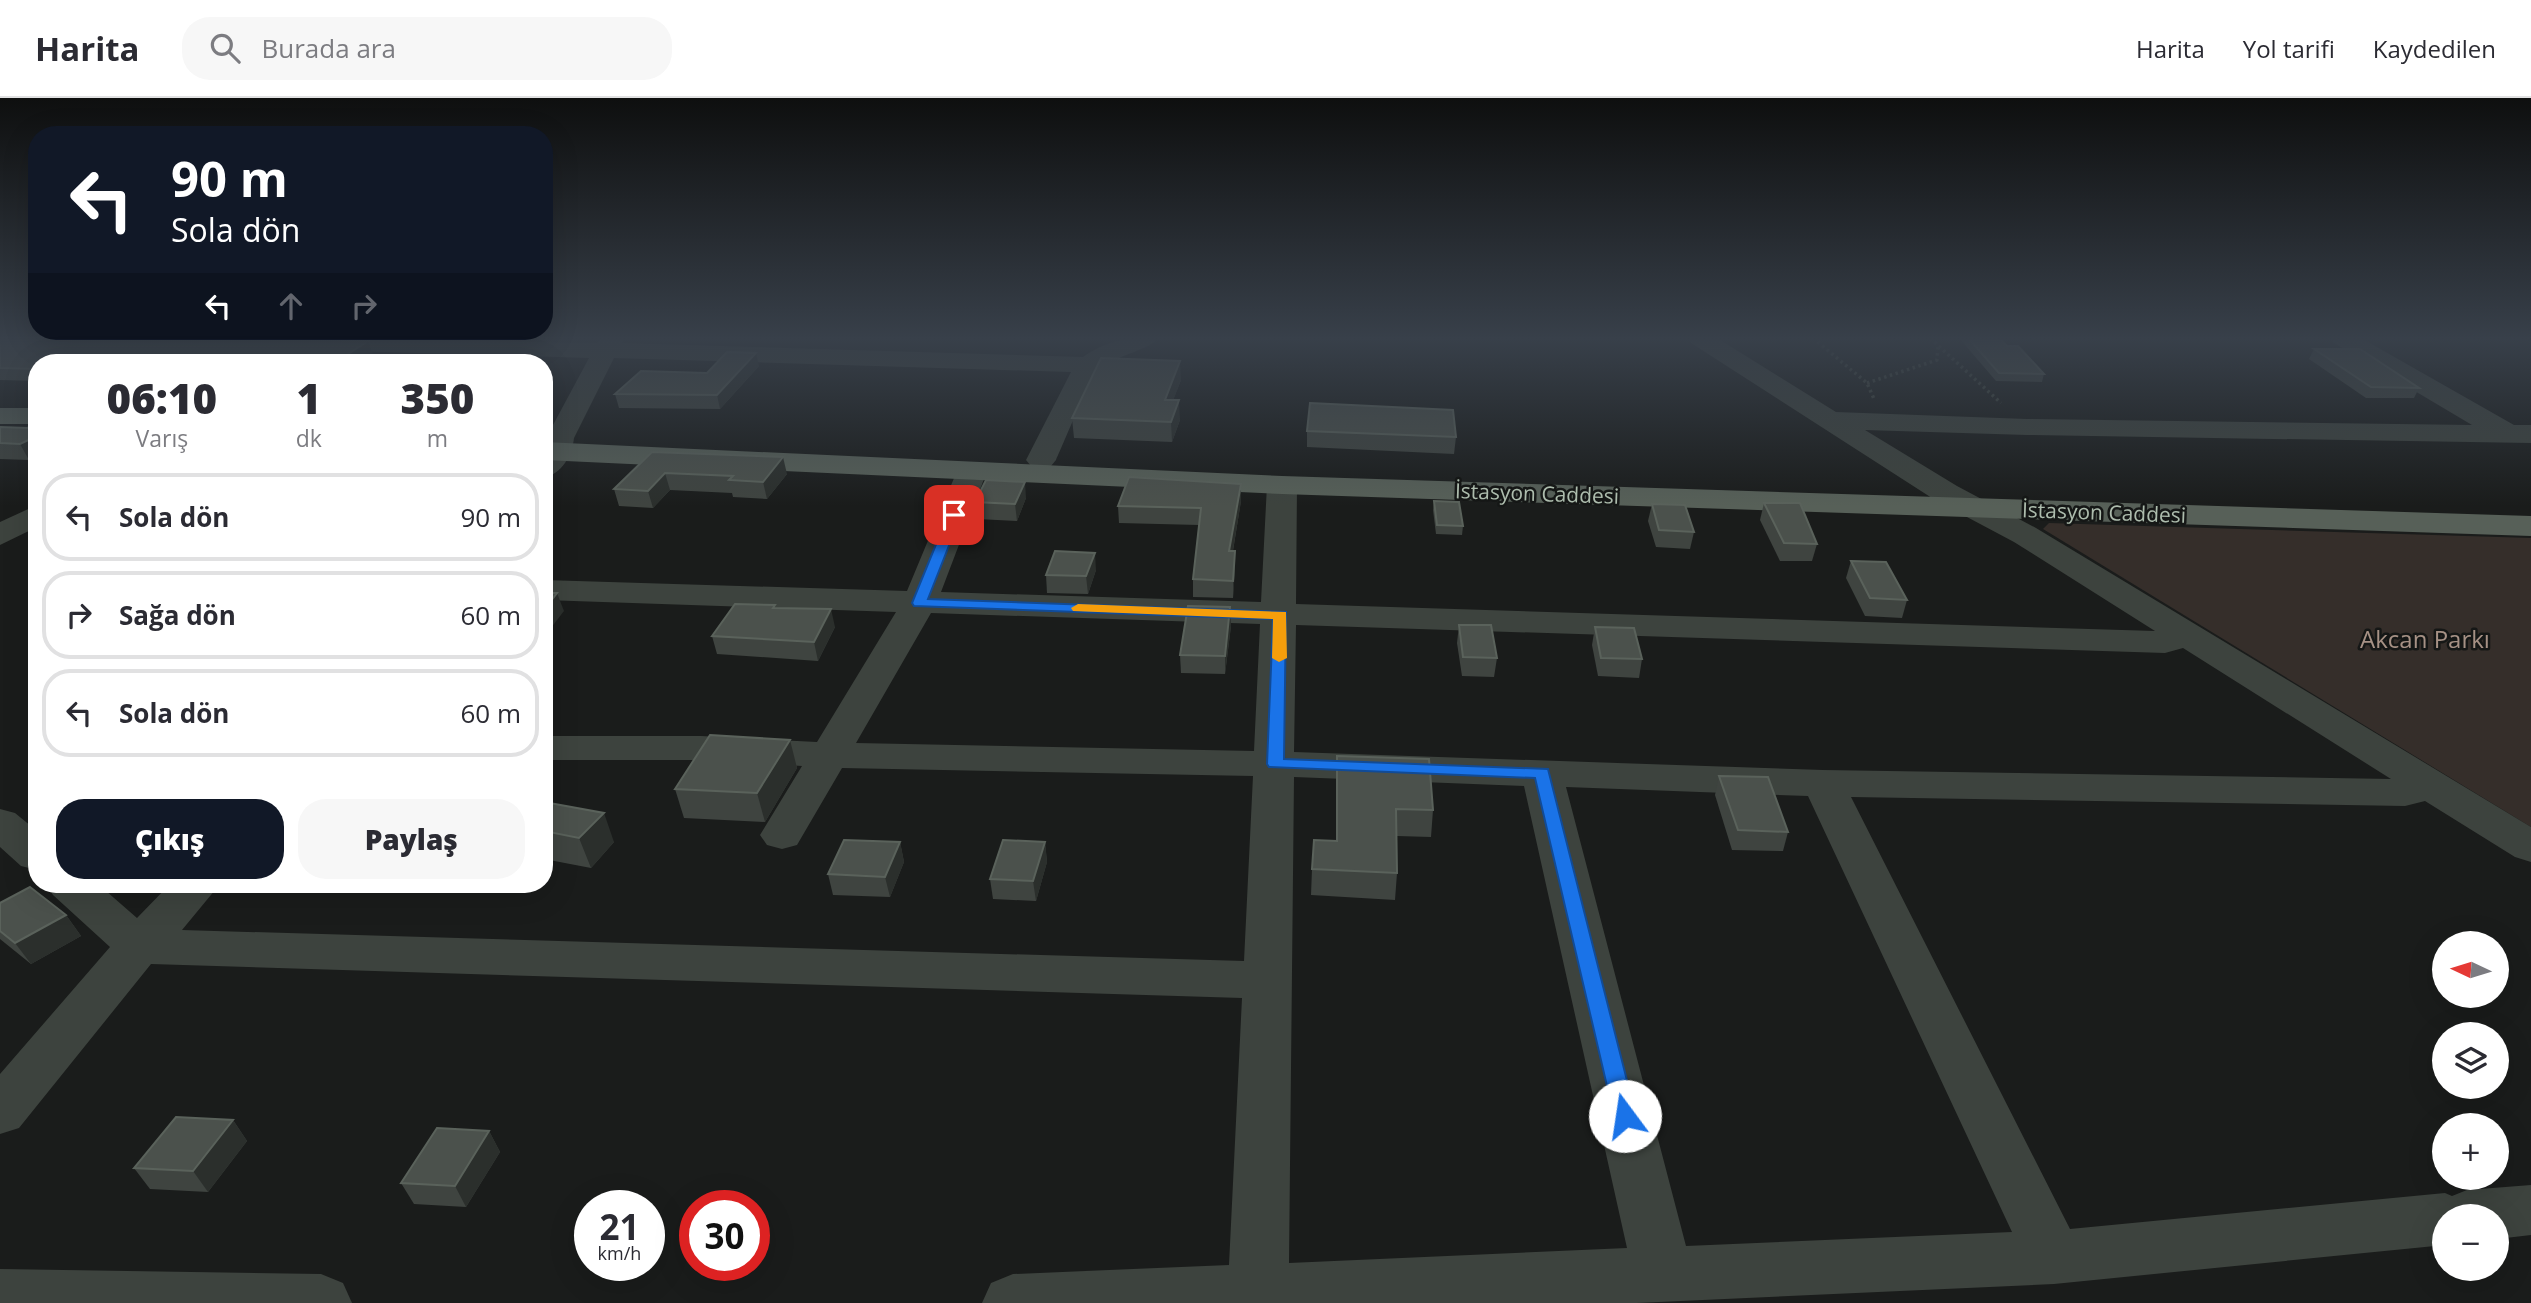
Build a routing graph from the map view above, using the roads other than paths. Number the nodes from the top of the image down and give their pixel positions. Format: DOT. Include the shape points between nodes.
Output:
graph roads {
  1 [pos="581,394"];
  2 [pos="1074,394"];
  3 [pos="1790,394"];
  4 [pos="2446,394"];
  5 [pos="0,416"];
  6 [pos="28,416"];
  7 [pos="1831,420"];
  8 [pos="0,431"];
  9 [pos="28,432"];
  10 [pos="2519,434"];
  11 [pos="553,445"];
  12 [pos="553,450"];
  13 [pos="553,450"];
  14 [pos="1041,460"];
  15 [pos="972,471"];
  16 [pos="1282,485"];
  17 [pos="1961,503"];
  18 [pos="2531,510"];
  19 [pos="28,519"];
  20 [pos="2531,526"];
  21 [pos="0,535"];
  22 [pos="553,590"];
  23 [pos="919,603"];
  24 [pos="1281,615"];
  25 [pos="2177,639"];
  26 [pos="553,748"];
  27 [pos="828,755"];
  28 [pos="1275,764"];
  29 [pos="1542,773"];
  30 [pos="1824,783"];
  31 [pos="2417,788"];
  32 [pos="0,823"];
  33 [pos="782,835"];
  34 [pos="28,847"];
  35 [pos="2531,847"];
  36 [pos="2531,872"];
  37 [pos="79,893"];
  38 [pos="189,893"];
  39 [pos="139,946"];
  40 [pos="1268,980"];
  41 [pos="0,1112"];
  42 [pos="2531,1210"];
  43 [pos="2509,1212"];
  44 [pos="2432,1220"];
  45 [pos="2054,1257"];
  46 [pos="1663,1274"];
  47 [pos="0,1297"];
  48 [pos="1258,1298"];
  49 [pos="321,1303"];
  50 [pos="1013,1303"];
  1 -- 11 [label="street"];
  2 -- 14 [label="street"];
  3 -- 7 [label="street"];
  4 -- 10 [label="street"];
  5 -- 6 [label="main road"];
  7 -- 10 [label="street"];
  7 -- 17 [label="street"];
  8 -- 9 [label="main road"];
  12 -- 14 [label="main road"];
  13 -- 15 [label="main road, İstasyon Caddesi"];
  14 -- 17 [label="main road"];
  15 -- 16 [label="main road, İstasyon Caddesi"];
  15 -- 23 [label="street"];
  16 -- 17 [label="main road, İstasyon Caddesi"];
  16 -- 24 [label="street"];
  17 -- 18 [label="main road"];
  17 -- 20 [label="main road, İstasyon Caddesi"];
  17 -- 25 [label="street" via="1997,539"];
  19 -- 21 [label="street"];
  22 -- 23 [label="street"];
  23 -- 24 [label="street"];
  23 -- 27 [label="street"];
  24 -- 25 [label="street"];
  24 -- 28 [label="street"];
  25 -- 31 [label="street"];
  26 -- 27 [label="street" via="701,748"];
  27 -- 28 [label="street"];
  27 -- 33 [label="street"];
  28 -- 29 [label="street"];
  28 -- 40 [label="street"];
  29 -- 30 [label="street"];
  29 -- 46 [label="street"];
  30 -- 31 [label="street"];
  30 -- 45 [label="street"];
  31 -- 35 [label="street"];
  31 -- 36 [label="street"];
  32 -- 34 [label="street"];
  37 -- 39 [label="street"];
  38 -- 39 [label="street"];
  39 -- 40 [label="street"];
  39 -- 41 [label="street"];
  40 -- 48 [label="street"];
  42 -- 43 [label="street"];
  44 -- 45 [label="street"];
  45 -- 46 [label="street"];
  46 -- 48 [label="street"];
  47 -- 49 [label="street"];
  48 -- 50 [label="street"];
}
